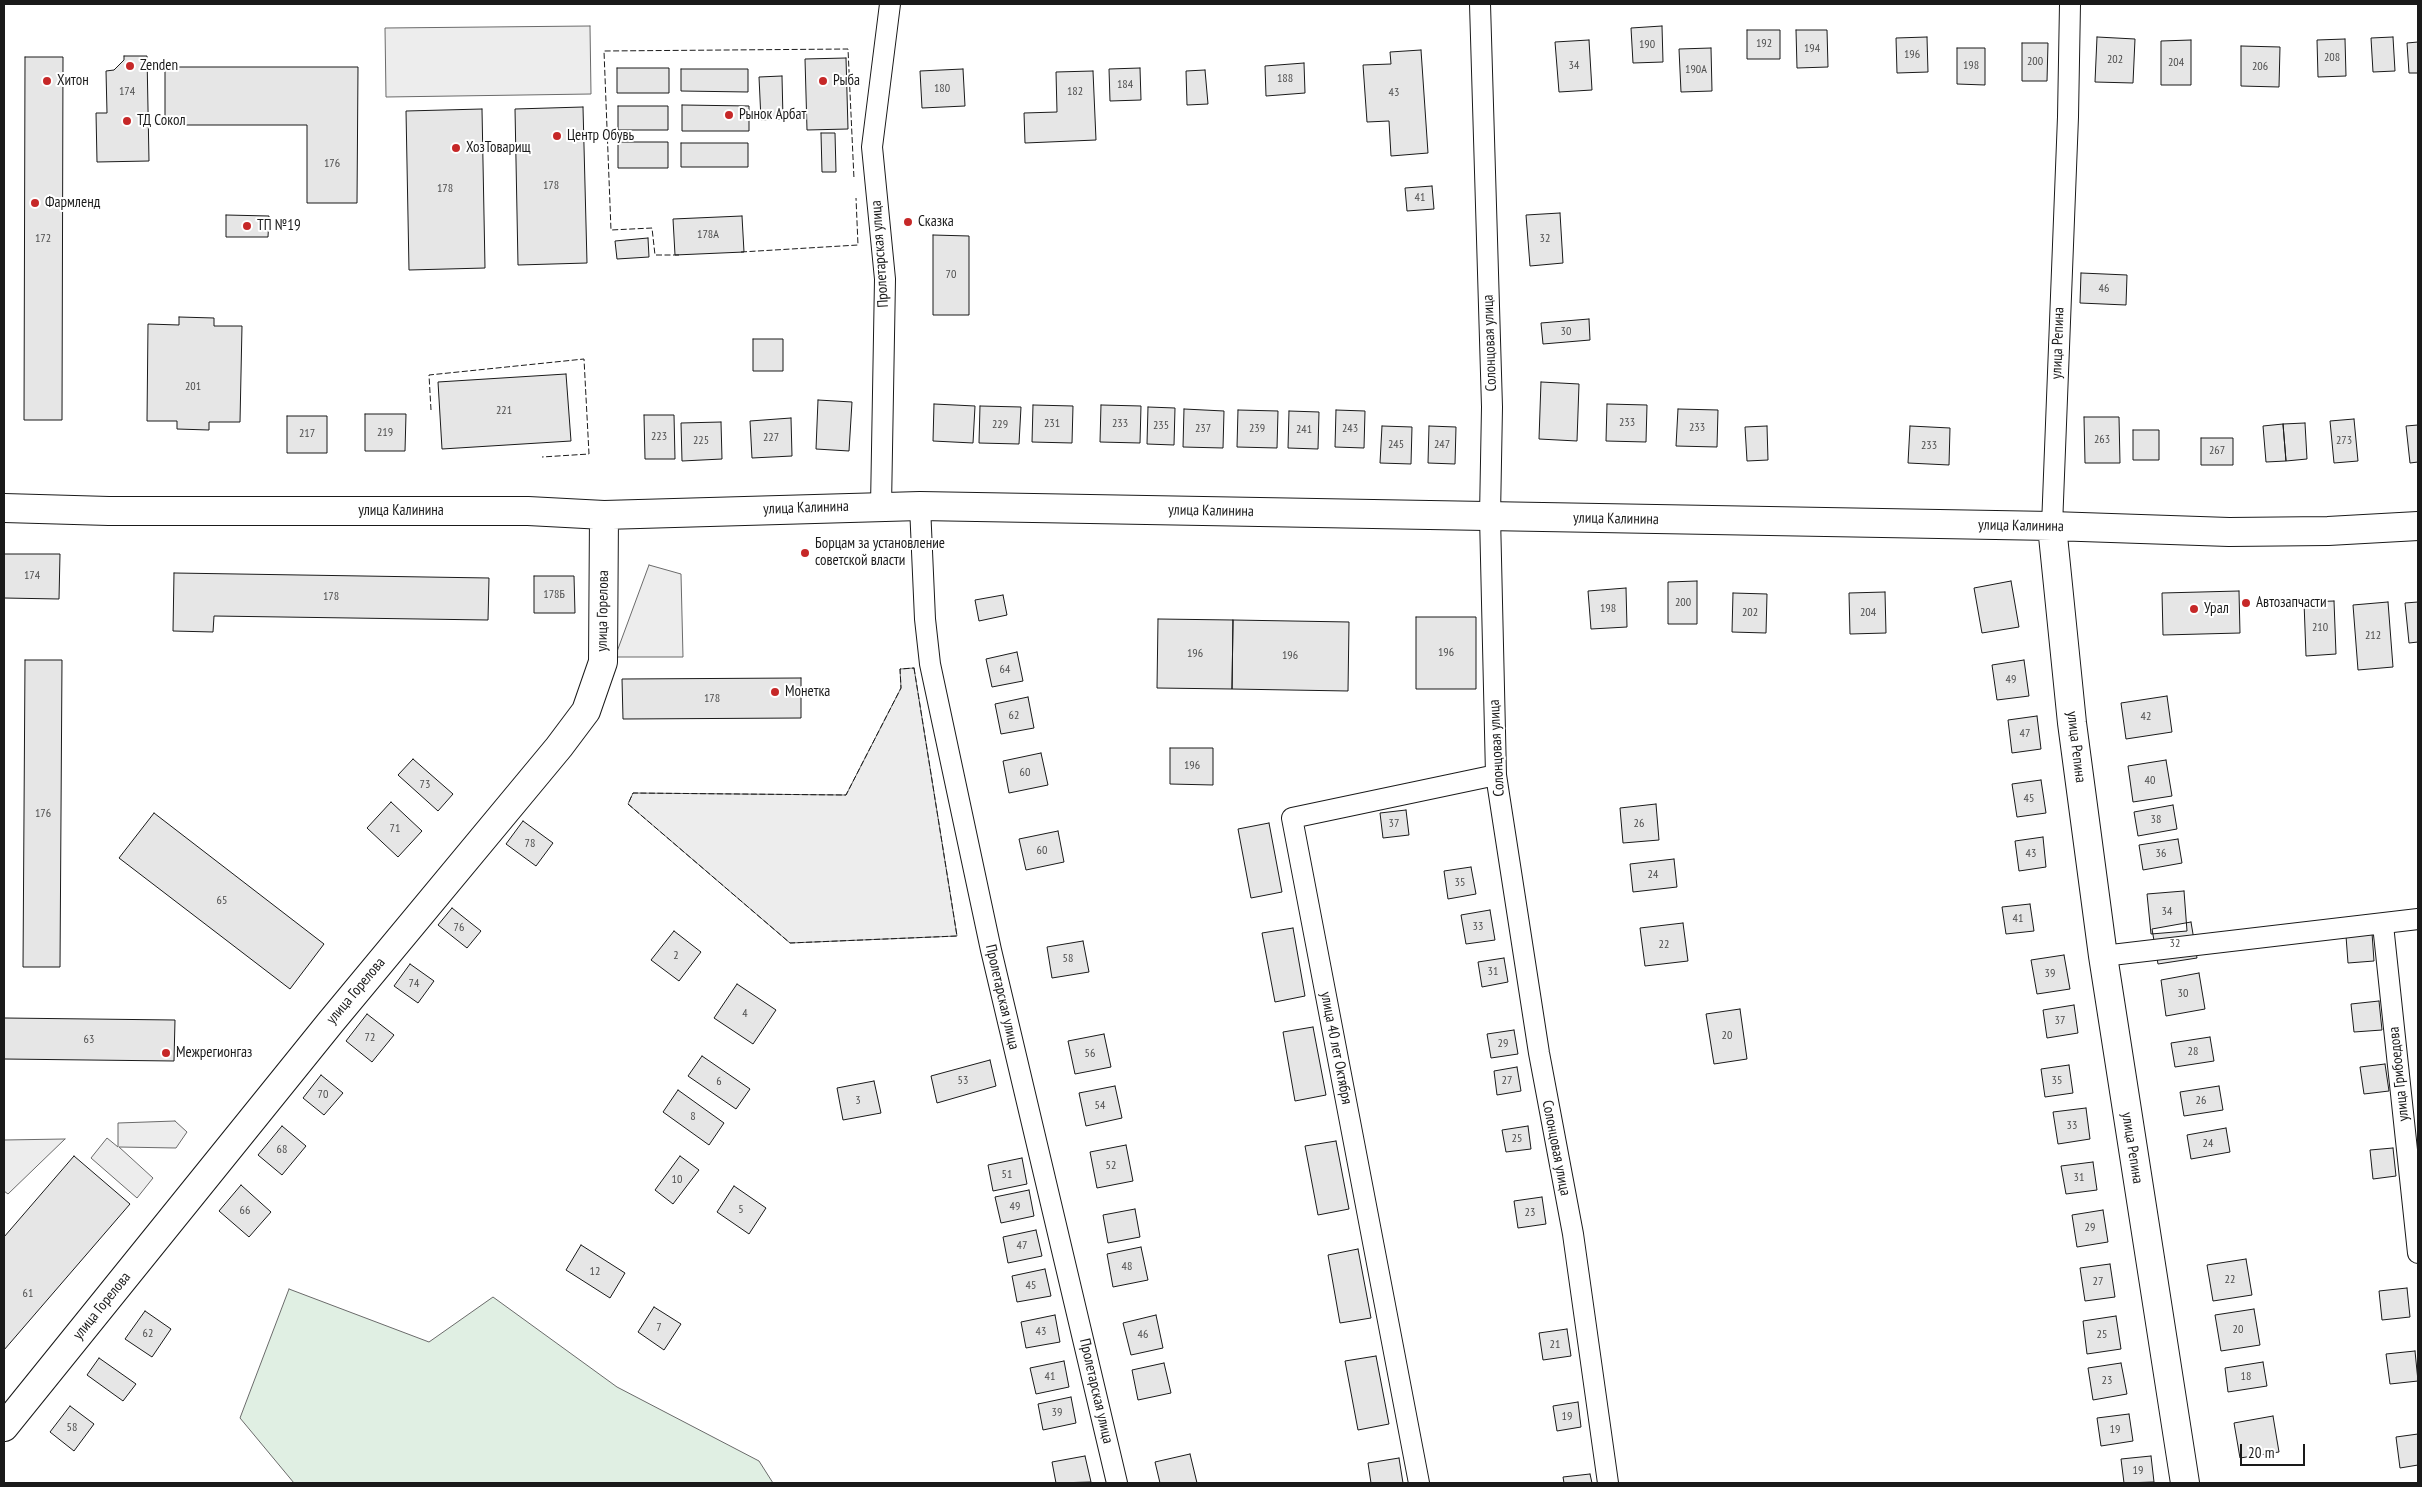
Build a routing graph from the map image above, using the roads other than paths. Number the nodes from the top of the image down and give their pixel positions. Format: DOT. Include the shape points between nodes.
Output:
graph roads {
  1 [pos="890,4"];
  2 [pos="1480,4"];
  3 [pos="2070,4"];
  4 [pos="881,506"];
  5 [pos="920,506"];
  6 [pos="4,508"];
  7 [pos="604,515"];
  8 [pos="1490,516"];
  9 [pos="2052,526"];
  10 [pos="2418,526"];
  11 [pos="1496,775"];
  12 [pos="2418,919"];
  13 [pos="2383,925"];
  14 [pos="2103,956"];
  15 [pos="2418,1252"];
  16 [pos="4,1428"];
  17 [pos="1117,1483"];
  18 [pos="1419,1483"];
  19 [pos="1608,1483"];
  20 [pos="2185,1483"];
  1 -- 4 [label="street, Пролетарская улица" via="872,147 884,278"];
  2 -- 8 [label="street, Солонцовая улица" via="1492,407"];
  3 -- 9 [label="street, улица Репина"];
  4 -- 5 [label="street, улица Калинина"];
  4 -- 7 [label="street, улица Калинина"];
  5 -- 8 [label="street, улица Калинина"];
  5 -- 17 [label="street, Пролетарская улица" via="930,664 991,950"];
  6 -- 7 [label="street, улица Калинина" via="528,511"];
  7 -- 16 [label="street, улица Горелова" via="603,662 586,712"];
  8 -- 9 [label="street, улица Калинина"];
  8 -- 11 [label="street, Солонцовая улица"];
  9 -- 10 [label="street, улица Калинина" via="2229,532"];
  9 -- 14 [label="street, улица Репина" via="2072,723"];
  11 -- 18 [label="street, улица 40 лет Октября" via="1292,818"];
  11 -- 19 [label="street, Солонцовая улица" via="1538,1053 1573,1234"];
  12 -- 13 [label="street"];
  13 -- 14 [label="street"];
  13 -- 15 [label="street, улица Грибоедова"];
  14 -- 20 [label="street, улица Репина"];
}
